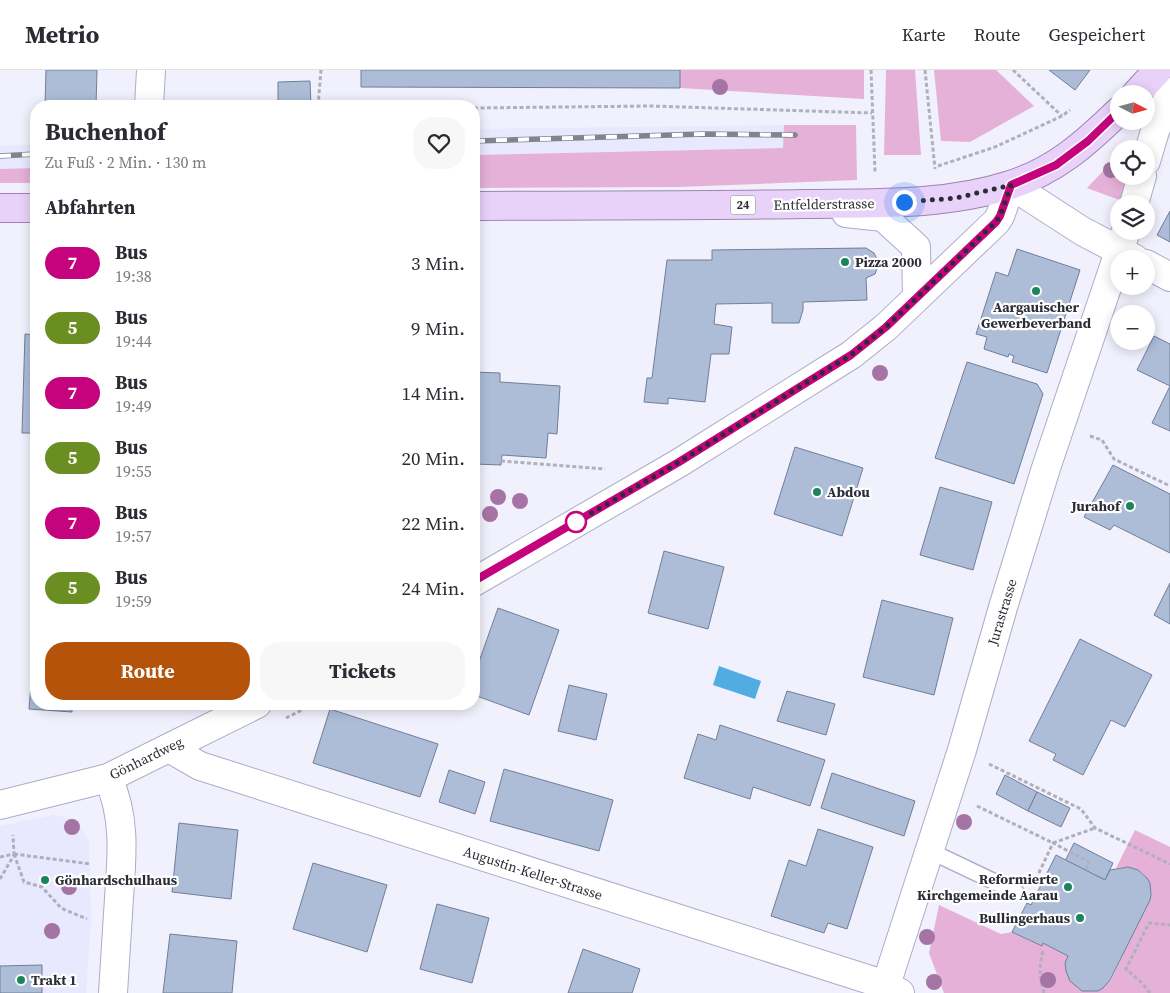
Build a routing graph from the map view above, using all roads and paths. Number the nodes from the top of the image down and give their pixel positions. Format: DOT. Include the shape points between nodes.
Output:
graph roads {
  1 [pos="150,70"];
  2 [pos="321,70"];
  3 [pos="871,70"];
  4 [pos="1013,70"];
  5 [pos="1163,81"];
  6 [pos="150,100"];
  7 [pos="318,100"];
  8 [pos="1076,106"];
  9 [pos="480,108"];
  10 [pos="872,113"];
  11 [pos="1062,116"];
  12 [pos="1110,120"];
  13 [pos="1152,140"];
  14 [pos="1088,141"];
  15 [pos="927,168"];
  16 [pos="876,174"];
  17 [pos="1011,185"];
  18 [pos="811,204"];
  19 [pos="480,206"];
  20 [pos="0,208"];
  21 [pos="30,208"];
  22 [pos="1127,247"];
  23 [pos="1155,268"];
  24 [pos="1170,276"];
  25 [pos="917,296"];
  26 [pos="1060,425"];
  27 [pos="501,461"];
  28 [pos="613,470"];
  29 [pos="1170,486"];
  30 [pos="480,578"];
  31 [pos="245,710"];
  32 [pos="303,710"];
  33 [pos="284,720"];
  34 [pos="169,748"];
  35 [pos="962,750"];
  36 [pos="108,778"];
  37 [pos="948,792"];
  38 [pos="0,805"];
  39 [pos="1095,828"];
  40 [pos="1053,843"];
  41 [pos="930,851"];
  42 [pos="14,854"];
  43 [pos="92,864"];
  44 [pos="1170,864"];
  45 [pos="1085,870"];
  46 [pos="0,879"];
  47 [pos="1032,886"];
  48 [pos="1016,892"];
  49 [pos="90,921"];
  50 [pos="1170,925"];
  51 [pos="1043,951"];
  52 [pos="889,990"];
  53 [pos="113,993"];
  54 [pos="1044,993"];
  55 [pos="1150,993"];
  1 -- 6 [label="street"];
  2 -- 7 [label="path"];
  3 -- 10 [label="path"];
  4 -- 11 [label="path"];
  5 -- 13 [label="street"];
  8 -- 11 [label="path"];
  9 -- 10 [label="path" via="651,106"];
  10 -- 16 [label="path"];
  11 -- 14 [label="path"];
  11 -- 15 [label="path" via="995,147"];
  12 -- 14 [label="main road, Entfelderstrasse / 24"];
  14 -- 17 [label="main road, Entfelderstrasse / 24" via="1056,165"];
  17 -- 18 [label="main road, Entfelderstrasse / 24" via="938,200"];
  17 -- 22 [label="street" via="1082,231"];
  17 -- 25 [label="street" via="996,222"];
  18 -- 19 [label="main road, Entfelderstrasse / 24"];
  18 -- 25 [label="street" via="831,212 883,216 916,247"];
  20 -- 21 [label="main road"];
  22 -- 26 [label="street, Jurastrasse"];
  23 -- 24 [label="street"];
  25 -- 30 [label="street" via="851,355 679,462"];
  26 -- 29 [label="path" via="1102,440 1114,459"];
  26 -- 35 [label="street, Jurastrasse"];
  27 -- 28 [label="path"];
  31 -- 34 [label="street, Gönhardweg"];
  32 -- 33 [label="path"];
  34 -- 36 [label="street, Gönhardweg"];
  34 -- 52 [label="street, Augustin-Keller-Strasse" via="200,766"];
  35 -- 37 [label="street, Jurastrasse"];
  35 -- 39 [label="path" via="1081,809"];
  36 -- 38 [label="street, Gönhardweg"];
  36 -- 53 [label="street" via="120,813 123,842"];
  37 -- 40 [label="path"];
  37 -- 41 [label="street, Jurastrasse"];
  39 -- 40 [label="path"];
  39 -- 44 [label="path"];
  40 -- 45 [label="path" via="1089,862"];
  40 -- 47 [label="path"];
  41 -- 48 [label="lane"];
  41 -- 52 [label="street, Jurastrasse"];
  42 -- 43 [label="path"];
  42 -- 46 [label="path"];
  42 -- 49 [label="path" via="24,882 42,888 61,908"];
  50 -- 55 [label="path" via="1149,923 1126,969"];
  51 -- 54 [label="path" via="1039,972"];
}
